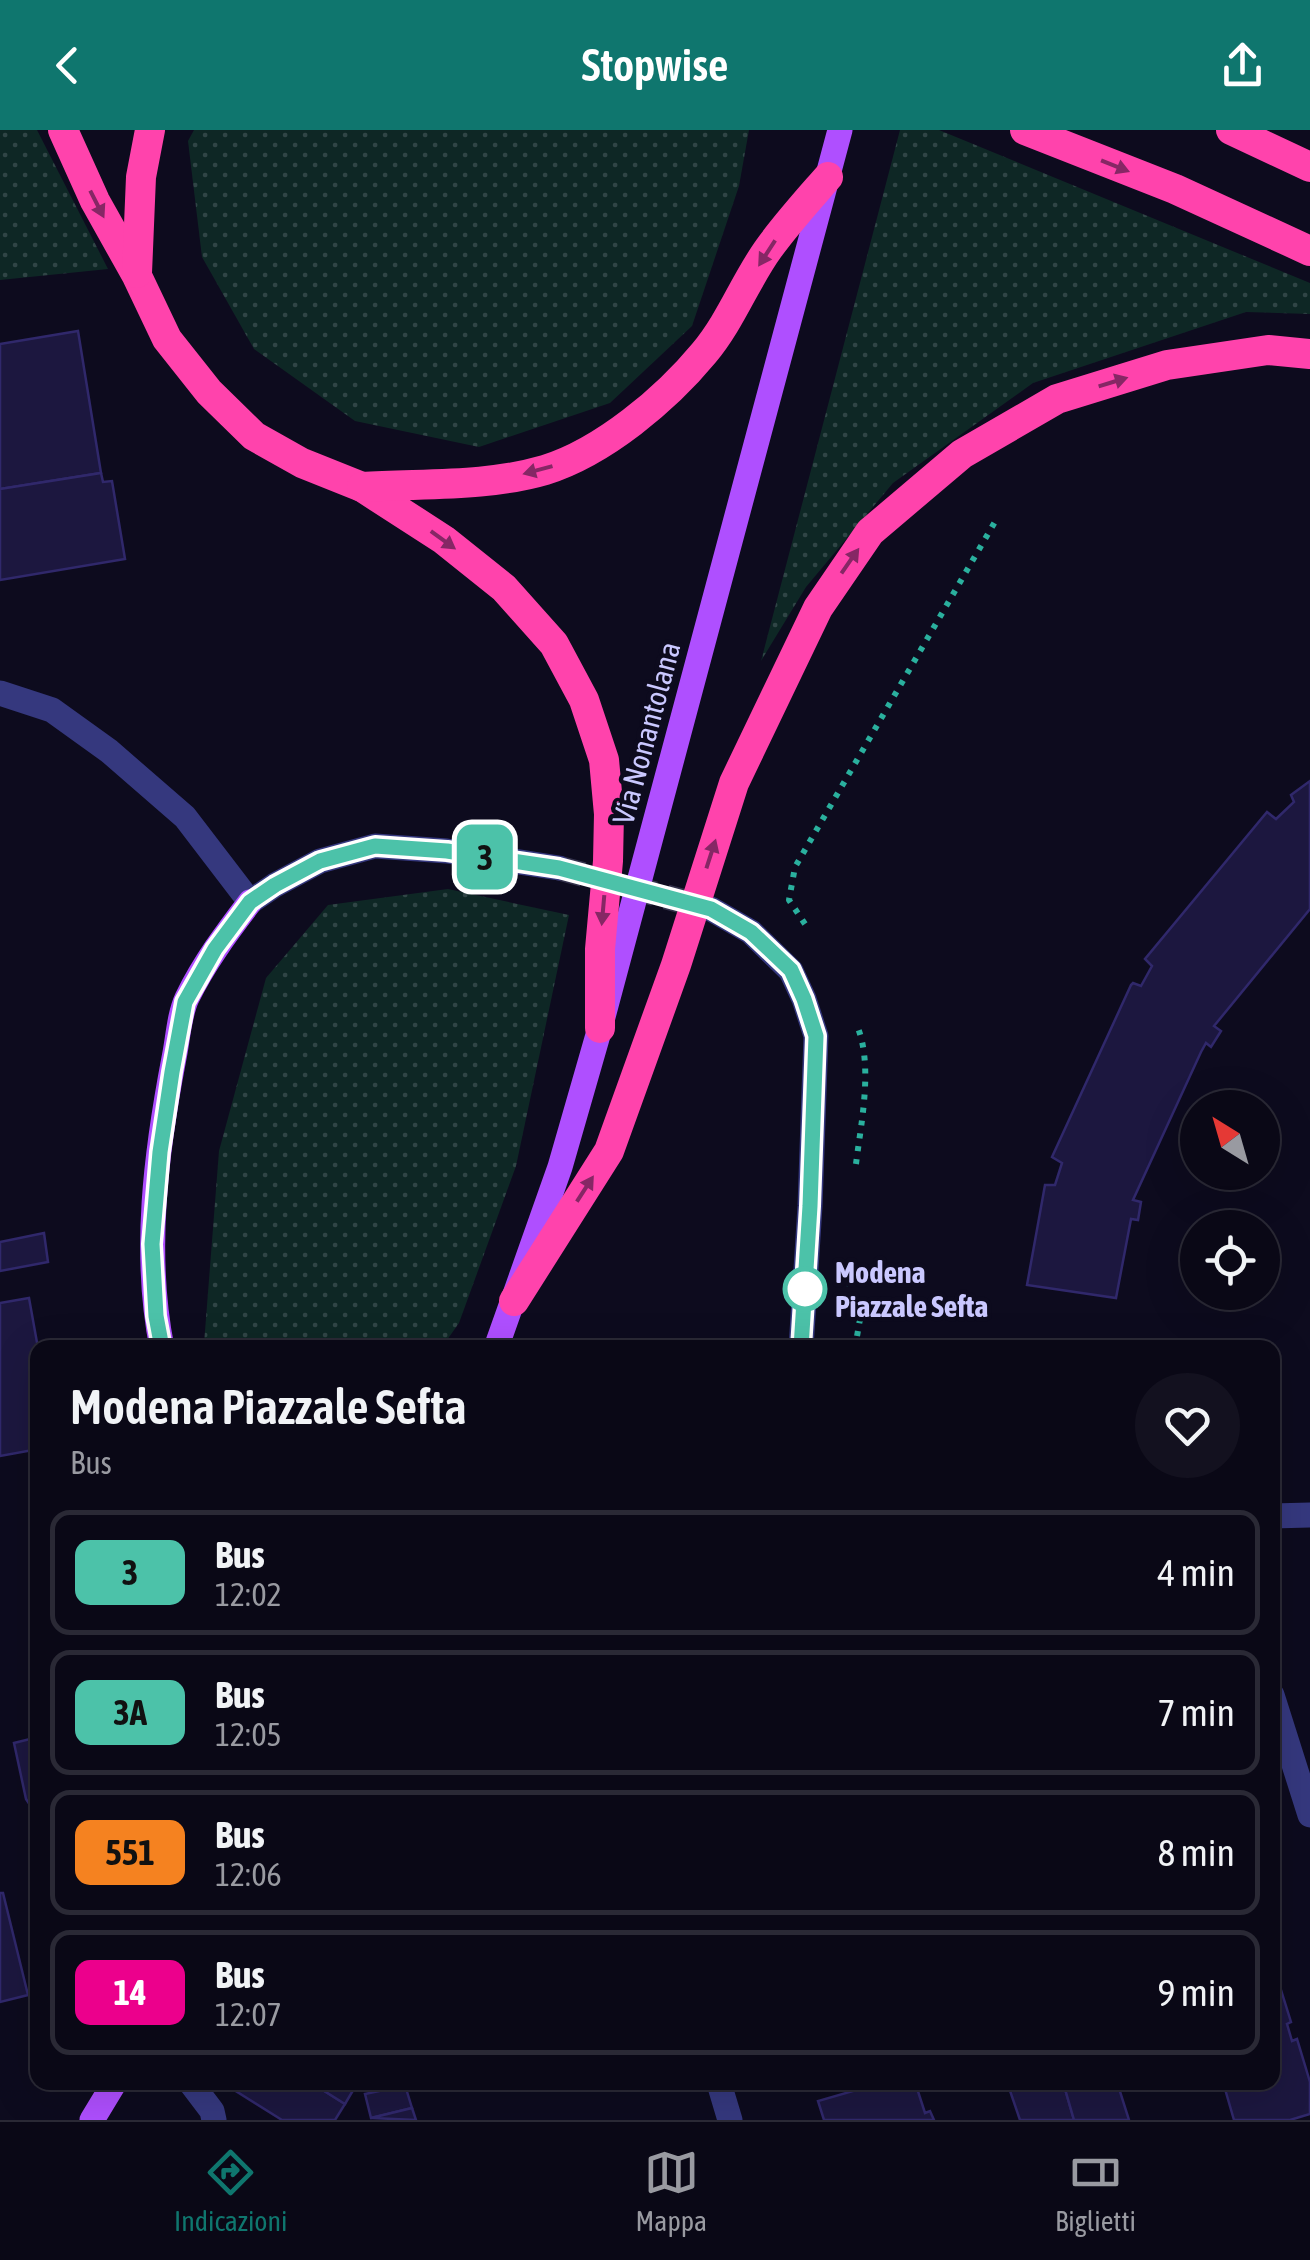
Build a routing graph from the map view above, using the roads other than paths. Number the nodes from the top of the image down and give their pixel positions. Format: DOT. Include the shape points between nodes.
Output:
graph roads {
  1 [pos="63,130"];
  2 [pos="150,130"];
  3 [pos="840,130"];
  4 [pos="1025,130"];
  5 [pos="1231,130"];
  6 [pos="1310,167"];
  7 [pos="828,177"];
  8 [pos="1310,251"];
  9 [pos="136,276"];
  10 [pos="1310,354"];
  11 [pos="362,486"];
  12 [pos="0,693"];
  13 [pos="559,868"];
  14 [pos="250,902"];
  15 [pos="711,909"];
  16 [pos="600,1028"];
  17 [pos="514,1301"];
  18 [pos="160,1340"];
  19 [pos="496,1340"];
  20 [pos="802,1340"];
  21 [pos="1310,1515"];
  22 [pos="1280,1516"];
  23 [pos="1280,1720"];
  24 [pos="1310,1815"];
  25 [pos="109,2090"];
  26 [pos="196,2090"];
  27 [pos="721,2090"];
  28 [pos="92,2120"];
  29 [pos="214,2120"];
  30 [pos="730,2120"];
  1 -- 9 [label="highway, one-way"];
  2 -- 9 [label="highway"];
  3 -- 7 [label="main road, Via Nonantolana"];
  4 -- 8 [label="highway, one-way"];
  5 -- 6 [label="highway"];
  7 -- 11 [label="highway, one-way" via="768,249 705,352 610,437 546,470 508,478"];
  7 -- 16 [label="main road, Via Nonantolana"];
  9 -- 11 [label="highway" via="167,339 254,436"];
  17 -- 10 [label="highway, one-way" via="609,1152 734,782 818,608 870,532 962,454 1057,399 1167,365 1268,350"];
  11 -- 16 [label="highway, one-way" via="504,588 554,644 584,700 604,760 610,814"];
  12 -- 14 [label="street" via="52,710 108,751 184,818"];
  13 -- 14 [label="street" via="375,846 320,861"];
  14 -- 18 [label="main road" via="185,1002 152,1244"];
  15 -- 20 [label="street" via="751,932 791,970 816,1036"];
  16 -- 17 [label="main road, Via Nonantolana"];
  17 -- 19 [label="main road, Via Nonantolana"];
  21 -- 22 [label="street"];
  23 -- 24 [label="street"];
  25 -- 28 [label="main road"];
  26 -- 29 [label="street"];
  27 -- 30 [label="street"];
}
